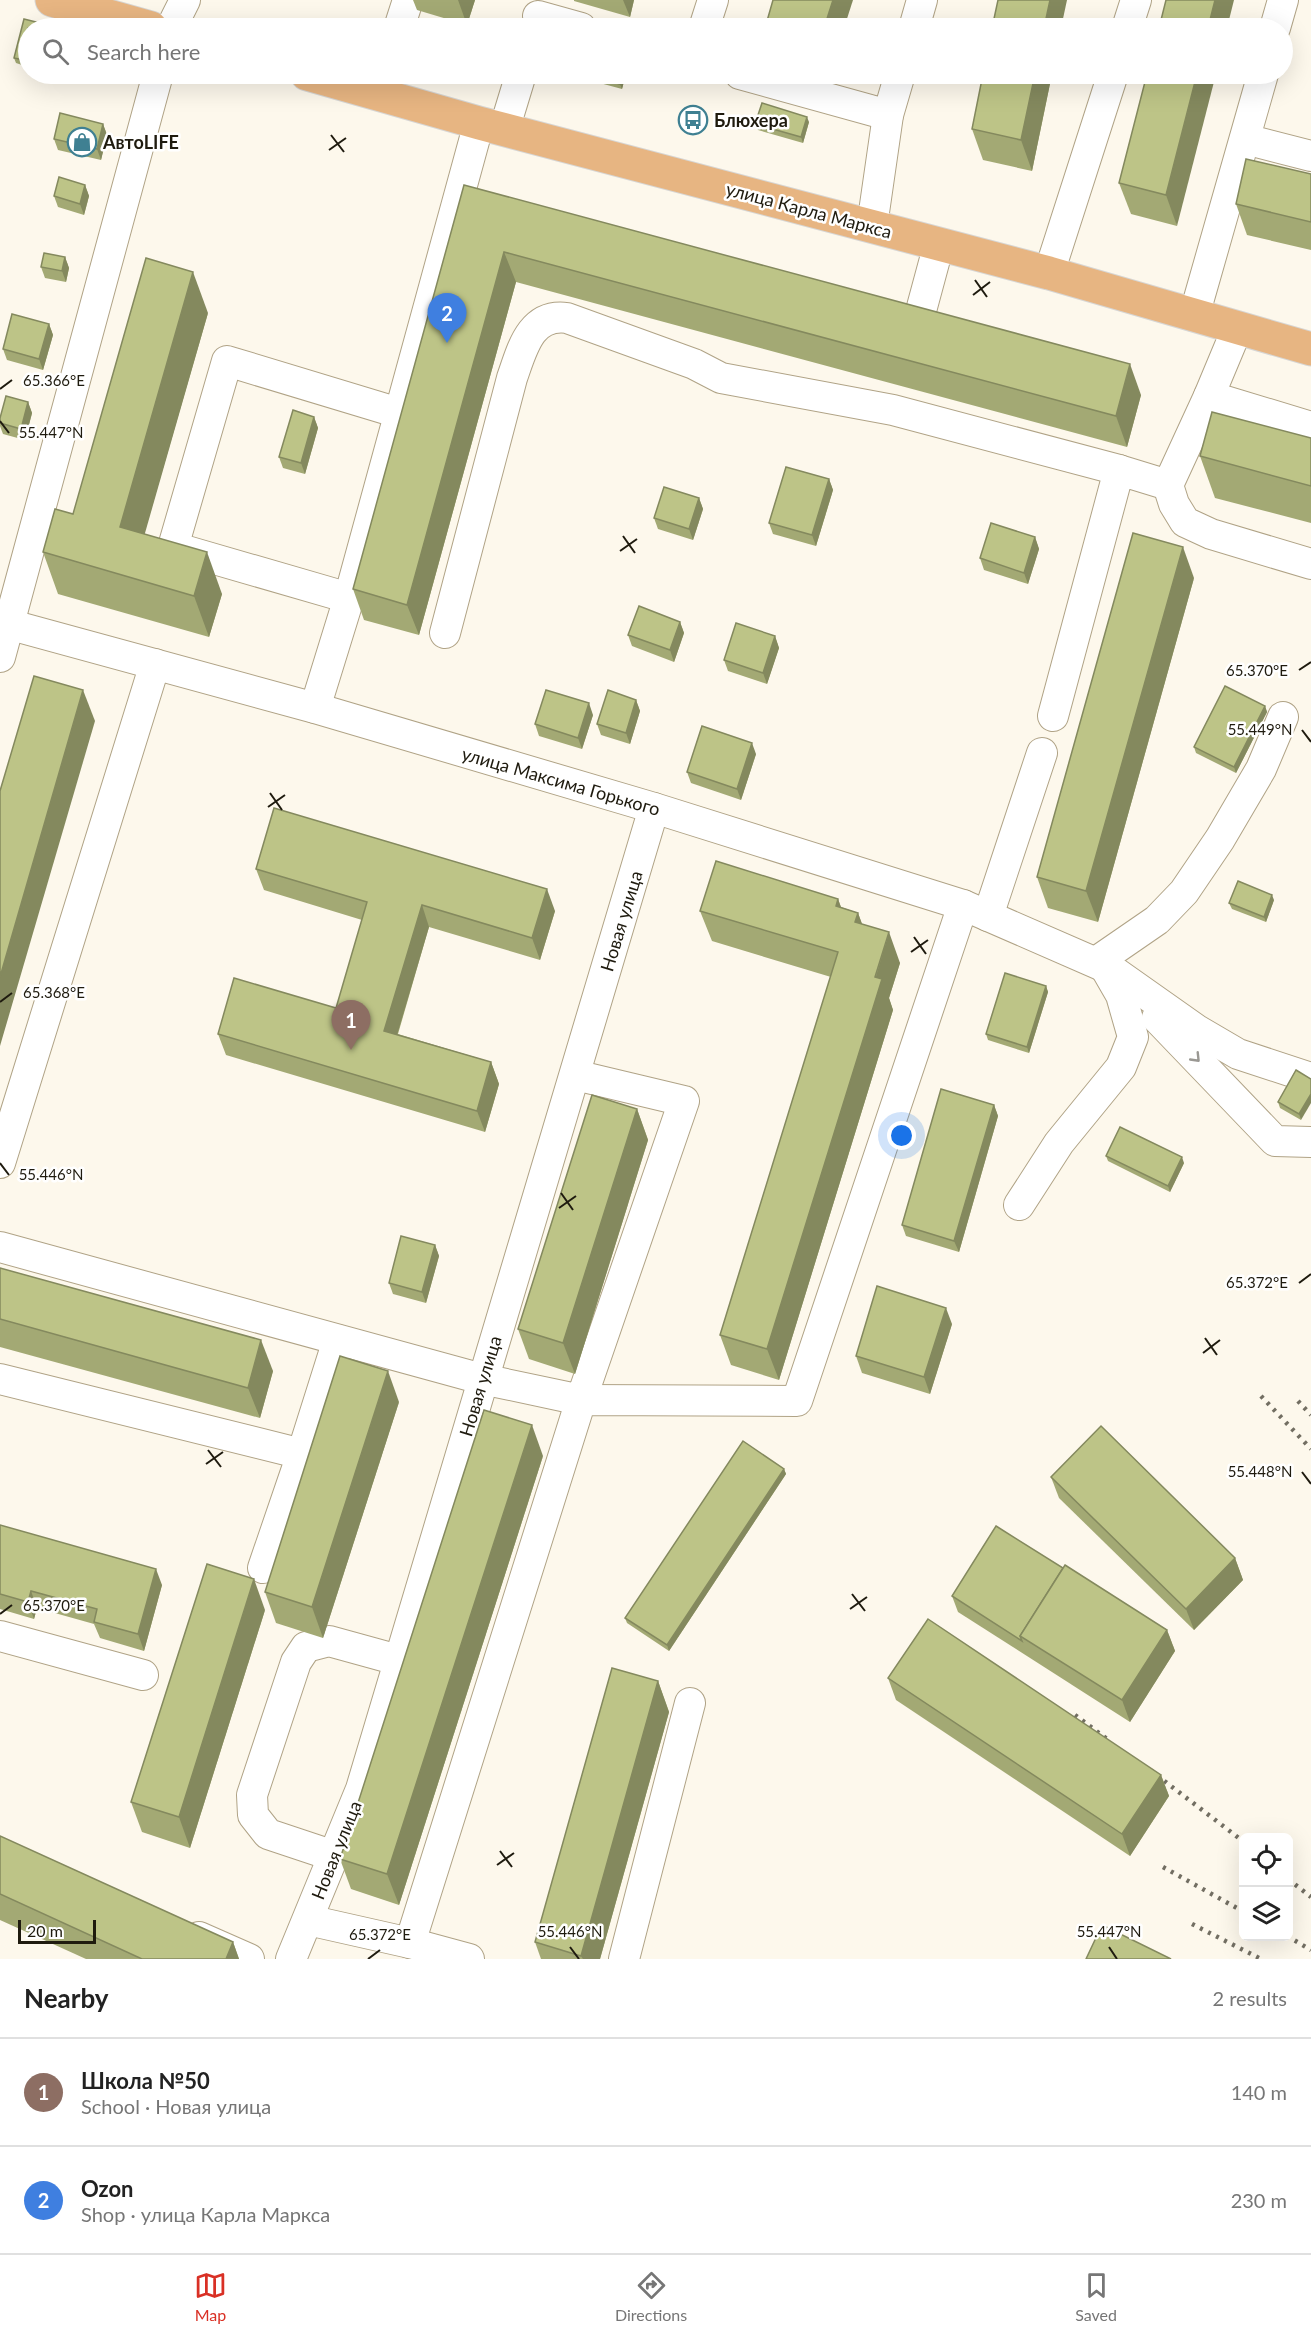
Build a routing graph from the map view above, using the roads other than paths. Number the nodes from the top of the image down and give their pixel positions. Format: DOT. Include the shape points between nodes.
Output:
graph roads {
  1 [pos="52,0"];
  2 [pos="185,0"];
  3 [pos="408,0"];
  4 [pos="713,0"];
  5 [pos="922,0"];
  6 [pos="1136,0"];
  7 [pos="1283,0"];
  8 [pos="116,18"];
  9 [pos="176,18"];
  10 [pos="402,18"];
  11 [pos="707,18"];
  12 [pos="917,18"];
  13 [pos="1130,18"];
  14 [pos="1278,18"];
  15 [pos="155,84"];
  16 [pos="381,84"];
  17 [pos="515,84"];
  18 [pos="776,84"];
  19 [pos="897,84"];
  20 [pos="1110,84"];
  21 [pos="1260,84"];
  22 [pos="888,115"];
  23 [pos="492,126"];
  24 [pos="1245,140"];
  25 [pos="1311,156"];
  26 [pos="872,226"];
  27 [pos="939,244"];
  28 [pos="1048,273"];
  29 [pos="1194,316"];
  30 [pos="1237,328"];
  31 [pos="915,333"];
  32 [pos="1311,349"];
  33 [pos="1209,396"];
  34 [pos="399,413"];
  35 [pos="1311,427"];
  36 [pos="1119,470"];
  37 [pos="1168,485"];
  38 [pos="1311,564"];
  39 [pos="349,598"];
  40 [pos="5,623"];
  41 [pos="445,633"];
  42 [pos="0,657"];
  43 [pos="155,664"];
  44 [pos="315,708"];
  45 [pos="1053,716"];
  46 [pos="1283,717"];
  47 [pos="1042,753"];
  48 [pos="654,808"];
  49 [pos="976,911"];
  50 [pos="1104,966"];
  51 [pos="575,1075"];
  52 [pos="1311,1078"];
  53 [pos="1311,1142"];
  54 [pos="0,1163"];
  55 [pos="1019,1205"];
  56 [pos="0,1247"];
  57 [pos="338,1340"];
  58 [pos="0,1379"];
  59 [pos="482,1379"];
  60 [pos="581,1400"];
  61 [pos="302,1454"];
  62 [pos="263,1568"];
  63 [pos="0,1636"];
  64 [pos="398,1660"];
  65 [pos="143,1675"];
  66 [pos="690,1703"];
  67 [pos="334,1856"];
  68 [pos="308,1920"];
  69 [pos="173,1925"];
  70 [pos="411,1943"];
  71 [pos="249,1959"];
  72 [pos="291,1959"];
  73 [pos="469,1959"];
  74 [pos="624,1959"];
  1 -- 8 [label="main road"];
  2 -- 9 [label="street"];
  3 -- 10 [label="street"];
  4 -- 11 [label="street"];
  5 -- 12 [label="street"];
  6 -- 13 [label="street"];
  7 -- 14 [label="street"];
  15 -- 40 [label="street"];
  16 -- 23 [label="main road, улица Карла Маркса"];
  17 -- 23 [label="street"];
  18 -- 22 [label="street"];
  19 -- 22 [label="street"];
  20 -- 28 [label="street"];
  21 -- 24 [label="street"];
  22 -- 26 [label="street"];
  23 -- 26 [label="main road, улица Карла Маркса"];
  23 -- 34 [label="street" via="427,354"];
  24 -- 25 [label="street"];
  24 -- 29 [label="street"];
  26 -- 27 [label="main road, улица Карла Маркса"];
  27 -- 28 [label="main road, улица Карла Маркса"];
  27 -- 31 [label="street"];
  28 -- 29 [label="main road, улица Карла Маркса"];
  29 -- 30 [label="main road, улица Карла Маркса"];
  30 -- 32 [label="main road, улица Карла Маркса"];
  30 -- 33 [label="street"];
  33 -- 35 [label="street"];
  33 -- 37 [label="street"];
  34 -- 39 [label="street"];
  34 -- 39 [label="street" via="227,361 173,547"];
  36 -- 37 [label="street"];
  36 -- 41 [label="street" via="896,398 721,378 684,360 554,316 545,319 502,375"];
  36 -- 45 [label="street"];
  37 -- 38 [label="street" via="1185,522 1211,534"];
  39 -- 44 [label="street"];
  40 -- 42 [label="street"];
  40 -- 43 [label="street, улица Максима Горького"];
  43 -- 44 [label="street, улица Максима Горького"];
  43 -- 54 [label="street"];
  44 -- 48 [label="street, улица Максима Горького"];
  46 -- 50 [label="street" via="1261,769 1184,892"];
  47 -- 49 [label="street"];
  48 -- 49 [label="street, улица Максима Горького"];
  48 -- 51 [label="street, Новая улица"];
  49 -- 50 [label="street, улица Максима Горького"];
  49 -- 60 [label="street" via="797,1401"];
  50 -- 52 [label="street" via="1238,1054"];
  50 -- 53 [label="street, one-way" via="1275,1141"];
  50 -- 55 [label="street" via="1121,995 1133,1036 1121,1067 1059,1143"];
  51 -- 59 [label="street, Новая улица"];
  51 -- 60 [label="street" via="684,1101"];
  56 -- 57 [label="street"];
  57 -- 59 [label="street"];
  57 -- 61 [label="street"];
  58 -- 61 [label="street"];
  59 -- 60 [label="street"];
  59 -- 64 [label="street, Новая улица"];
  60 -- 70 [label="street"];
  61 -- 62 [label="street"];
  63 -- 65 [label="street"];
  64 -- 67 [label="street, Новая улица" via="361,1790"];
  64 -- 67 [label="street" via="329,1641 306,1647 296,1662 252,1795 253,1815 268,1834"];
  66 -- 74 [label="street"];
  67 -- 68 [label="street, Новая улица"];
  68 -- 70 [label="street"];
  68 -- 72 [label="street, Новая улица"];
  69 -- 71 [label="street"];
  70 -- 73 [label="street"];
}
